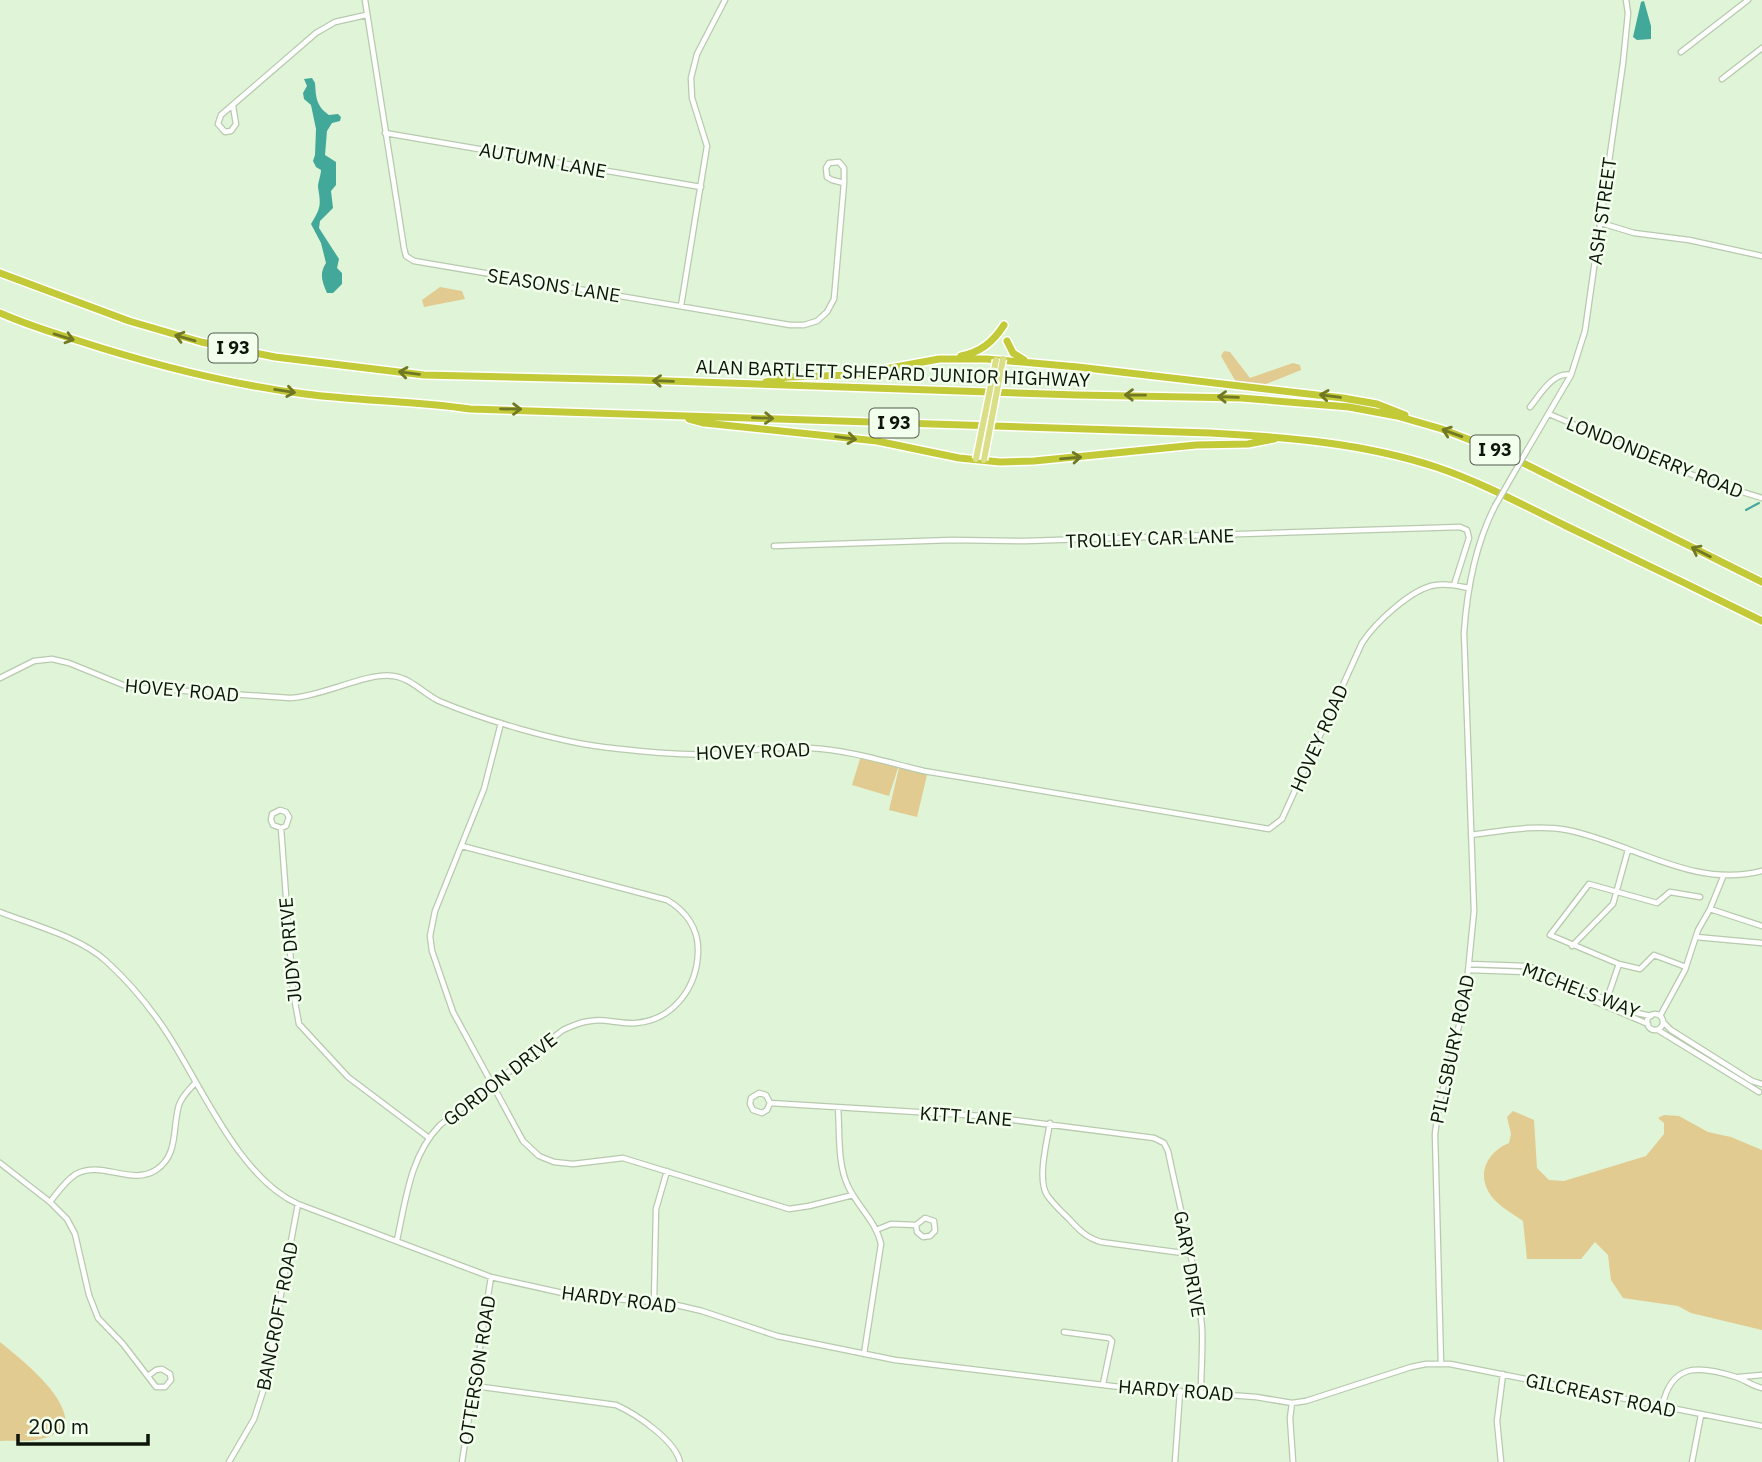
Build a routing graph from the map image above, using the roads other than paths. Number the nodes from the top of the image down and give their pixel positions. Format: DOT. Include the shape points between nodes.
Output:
graph roads {
  1 [pos="365,0"];
  2 [pos="725,0"];
  3 [pos="1626,0"];
  4 [pos="1748,0"];
  5 [pos="366,15"];
  6 [pos="1762,48"];
  7 [pos="1681,52"];
  8 [pos="1721,79"];
  9 [pos="233,106"];
  10 [pos="385,133"];
  11 [pos="844,183"];
  12 [pos="701,187"];
  13 [pos="1601,223"];
  14 [pos="1762,256"];
  15 [pos="0,273"];
  16 [pos="681,306"];
  17 [pos="0,313"];
  18 [pos="1004,324"];
  19 [pos="1007,341"];
  20 [pos="950,359"];
  21 [pos="1000,360"];
  22 [pos="1032,362"];
  23 [pos="1571,375"];
  24 [pos="757,384"];
  25 [pos="1530,407"];
  26 [pos="1549,414"];
  27 [pos="682,416"];
  28 [pos="1418,422"];
  29 [pos="1284,437"];
  30 [pos="980,460"];
  31 [pos="1762,498"];
  32 [pos="774,546"];
  33 [pos="1762,582"];
  34 [pos="1454,585"];
  35 [pos="1469,589"];
  36 [pos="1762,622"];
  37 [pos="0,678"];
  38 [pos="501,723"];
  39 [pos="281,828"];
  40 [pos="1471,835"];
  41 [pos="462,846"];
  42 [pos="1628,849"];
  43 [pos="1762,871"];
  44 [pos="1723,877"];
  45 [pos="1616,890"];
  46 [pos="1700,897"];
  47 [pos="1710,909"];
  48 [pos="0,912"];
  49 [pos="1762,926"];
  50 [pos="1696,937"];
  51 [pos="1762,943"];
  52 [pos="1572,946"];
  53 [pos="1619,964"];
  54 [pos="1469,967"];
  55 [pos="1686,967"];
  56 [pos="1608,996"];
  57 [pos="1651,1016"];
  58 [pos="1660,1016"];
  59 [pos="1663,1022"];
  60 [pos="1648,1024"];
  61 [pos="1658,1030"];
  62 [pos="195,1083"];
  63 [pos="493,1084"];
  64 [pos="1762,1084"];
  65 [pos="1761,1094"];
  66 [pos="770,1103"];
  67 [pos="838,1107"];
  68 [pos="1050,1123"];
  69 [pos="429,1138"];
  70 [pos="1160,1141"];
  71 [pos="0,1163"];
  72 [pos="667,1171"];
  73 [pos="853,1195"];
  74 [pos="50,1202"];
  75 [pos="298,1204"];
  76 [pos="916,1225"];
  77 [pos="876,1230"];
  78 [pos="397,1240"];
  79 [pos="1190,1254"];
  80 [pos="491,1277"];
  81 [pos="654,1302"];
  82 [pos="1065,1332"];
  83 [pos="864,1354"];
  84 [pos="1441,1364"];
  85 [pos="1503,1374"];
  86 [pos="1762,1375"];
  87 [pos="148,1376"];
  88 [pos="1738,1378"];
  89 [pos="1103,1384"];
  90 [pos="475,1386"];
  91 [pos="1762,1388"];
  92 [pos="1180,1391"];
  93 [pos="1201,1392"];
  94 [pos="1292,1403"];
  95 [pos="1662,1407"];
  96 [pos="1701,1415"];
  97 [pos="1762,1426"];
  98 [pos="229,1462"];
  99 [pos="463,1462"];
  100 [pos="680,1462"];
  101 [pos="1175,1462"];
  102 [pos="1293,1462"];
  103 [pos="1501,1462"];
  104 [pos="1692,1462"];
  1 -- 5 [label="street, SEASONS LANE"];
  2 -- 12 [label="street" via="697,54 691,78 692,98 707,146"];
  3 -- 13 [label="street, ASH STREET"];
  4 -- 7 [label="street"];
  5 -- 9 [label="street" via="335,22 316,33"];
  5 -- 10 [label="street, SEASONS LANE"];
  6 -- 8 [label="street"];
  9 -- 9 [label="street" via="218,120 225,131 232,131 236,124"];
  10 -- 12 [label="street, AUTUMN LANE"];
  10 -- 16 [label="street, SEASONS LANE" via="408,258"];
  11 -- 11 [label="street" via="827,177 829,163 844,166"];
  11 -- 16 [label="street, SEASONS LANE" via="835,295 820,318 795,326"];
  12 -- 16 [label="street"];
  13 -- 14 [label="street"];
  13 -- 23 [label="street, ASH STREET" via="1585,331"];
  24 -- 15 [label="highway, ALAN BARTLETT SHEPARD JUNIOR HIGHWAY / I 93, one-way" via="424,375 275,357 140,324"];
  17 -- 27 [label="highway, I 93, one-way" via="138,360 285,391 470,409"];
  18 -- 20 [label="highway" via="980,350"];
  19 -- 22 [label="highway" via="1013,353"];
  20 -- 21 [label="highway"];
  20 -- 24 [label="highway"];
  21 -- 22 [label="highway"];
  21 -- 30 [label="main road, bridge"];
  28 -- 22 [label="highway, one-way" via="1377,404 1343,398"];
  23 -- 25 [label="street" via="1556,377"];
  23 -- 26 [label="street, ASH STREET"];
  28 -- 24 [label="highway, ALAN BARTLETT SHEPARD JUNIOR HIGHWAY / I 93, one-way" via="1283,400"];
  26 -- 31 [label="street, LONDONDERRY ROAD" via="1707,481"];
  26 -- 35 [label="street, PILLSBURY ROAD, bridge" via="1495,506 1481,538"];
  27 -- 29 [label="highway, I 93, one-way"];
  27 -- 30 [label="highway, one-way" via="700,423 877,442"];
  33 -- 28 [label="highway, ALAN BARTLETT SHEPARD JUNIOR HIGHWAY / I 93, one-way" via="1501,452"];
  30 -- 29 [label="highway, one-way" via="1034,461 1248,444"];
  29 -- 36 [label="highway, I 93" via="1390,454 1464,477"];
  32 -- 34 [label="street, TROLLEY CAR LANE" via="1460,527 1467,530 1469,538"];
  34 -- 35 [label="street, HOVEY ROAD"];
  34 -- 38 [label="street, HOVEY ROAD" via="1435,585 1418,592 1367,635 1282,819 1269,829 924,771 841,751 771,747 705,754 636,750 580,743"];
  35 -- 40 [label="street, PILLSBURY ROAD" via="1463,657"];
  37 -- 38 [label="street, HOVEY ROAD" via="34,661 52,659 128,687 290,698 393,676 441,702"];
  38 -- 41 [label="street" via="484,789"];
  39 -- 39 [label="street, JUDY DRIVE" via="289,817 280,810 271,820"];
  39 -- 69 [label="street, JUDY DRIVE" via="299,1024 348,1077"];
  40 -- 42 [label="street" via="1565,829"];
  40 -- 54 [label="street, PILLSBURY ROAD" via="1474,911"];
  41 -- 63 [label="street" via="435,911 431,944 453,1012"];
  41 -- 63 [label="street, GORDON DRIVE" via="667,900 689,919 699,947 690,986 673,1009 640,1023 596,1020 576,1024"];
  42 -- 44 [label="street"];
  42 -- 45 [label="street"];
  43 -- 44 [label="street"];
  44 -- 47 [label="street"];
  45 -- 46 [label="street" via="1657,903 1670,892"];
  45 -- 52 [label="street" via="1612,904"];
  45 -- 52 [label="street" via="1589,884 1550,935"];
  47 -- 49 [label="street"];
  47 -- 50 [label="street"];
  48 -- 62 [label="street, HARDY ROAD" via="78,943 103,959 154,1014"];
  50 -- 51 [label="street"];
  50 -- 55 [label="street"];
  52 -- 53 [label="street"];
  53 -- 55 [label="street" via="1640,969 1654,955"];
  53 -- 56 [label="street"];
  54 -- 57 [label="street, MICHELS WAY" via="1528,966"];
  54 -- 60 [label="street, MICHELS WAY" via="1526,972"];
  54 -- 84 [label="street, PILLSBURY ROAD" via="1435,1134"];
  55 -- 58 [label="street"];
  57 -- 58 [label="street"];
  57 -- 60 [label="street"];
  58 -- 59 [label="street"];
  59 -- 61 [label="street"];
  59 -- 64 [label="street, MICHELS WAY"];
  60 -- 61 [label="street"];
  61 -- 65 [label="street, MICHELS WAY"];
  62 -- 74 [label="street" via="182,1098 172,1151 157,1170 135,1176 82,1171"];
  62 -- 75 [label="street, HARDY ROAD" via="261,1178 279,1195"];
  63 -- 69 [label="street, GORDON DRIVE"];
  63 -- 72 [label="street" via="523,1141 546,1160 564,1164 623,1158"];
  64 -- 65 [label="street"];
  66 -- 66 [label="street, KITT LANE" via="759,1093 750,1104 762,1113"];
  66 -- 67 [label="street, KITT LANE"];
  67 -- 68 [label="street, KITT LANE"];
  67 -- 73 [label="street" via="842,1168"];
  68 -- 70 [label="street, KITT LANE"];
  68 -- 79 [label="street" via="1044,1190 1080,1231 1101,1242"];
  69 -- 78 [label="street, GORDON DRIVE" via="415,1165"];
  70 -- 79 [label="street, GARY DRIVE" via="1168,1151"];
  71 -- 74 [label="street"];
  72 -- 73 [label="street" via="789,1209"];
  72 -- 81 [label="street" via="656,1209"];
  73 -- 77 [label="street"];
  74 -- 87 [label="street" via="73,1228 97,1318"];
  75 -- 78 [label="street, HARDY ROAD"];
  75 -- 98 [label="street, BANCROFT ROAD" via="266,1386 252,1423"];
  76 -- 76 [label="street" via="923,1237 936,1229 929,1218"];
  76 -- 77 [label="street" via="891,1224"];
  77 -- 83 [label="street" via="881,1249"];
  78 -- 80 [label="street, HARDY ROAD"];
  79 -- 93 [label="street, GARY DRIVE" via="1202,1330"];
  80 -- 81 [label="street, HARDY ROAD" via="576,1296"];
  80 -- 90 [label="street, OTTERSON ROAD"];
  81 -- 83 [label="street, HARDY ROAD"];
  82 -- 89 [label="street" via="1112,1341"];
  83 -- 89 [label="street, HARDY ROAD"];
  84 -- 85 [label="street, GILCREAST ROAD"];
  84 -- 94 [label="street" via="1411,1367"];
  85 -- 95 [label="street, GILCREAST ROAD"];
  85 -- 103 [label="street" via="1497,1420"];
  86 -- 88 [label="street"];
  87 -- 87 [label="street" via="159,1388 171,1380 162,1368"];
  88 -- 91 [label="street"];
  88 -- 95 [label="street" via="1685,1371 1670,1383"];
  89 -- 92 [label="street, HARDY ROAD"];
  90 -- 99 [label="street, OTTERSON ROAD"];
  90 -- 100 [label="street" via="616,1405 665,1439"];
  92 -- 93 [label="street, HARDY ROAD"];
  92 -- 101 [label="street"];
  93 -- 94 [label="street, HARDY ROAD"];
  94 -- 102 [label="street"];
  95 -- 96 [label="street, GILCREAST ROAD"];
  96 -- 97 [label="street, GILCREAST ROAD"];
  96 -- 104 [label="street"];
}
